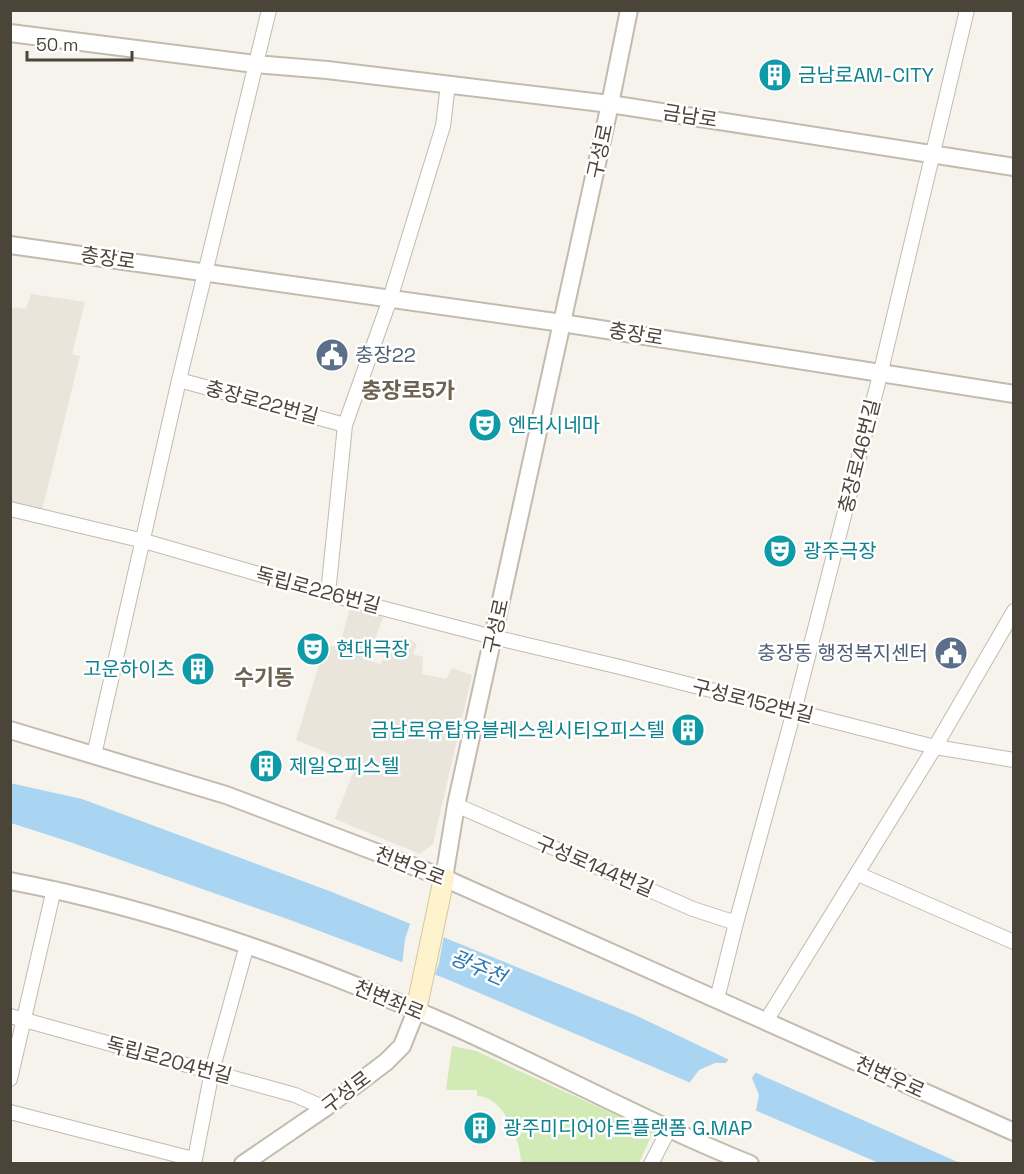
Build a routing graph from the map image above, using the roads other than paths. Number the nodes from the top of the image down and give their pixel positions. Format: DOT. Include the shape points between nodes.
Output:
graph roads {
  1 [pos="269,10"];
  2 [pos="629,10"];
  3 [pos="967,10"];
  4 [pos="10,33"];
  5 [pos="255,63"];
  6 [pos="448,84"];
  7 [pos="610,104"];
  8 [pos="932,154"];
  9 [pos="1014,166"];
  10 [pos="10,245"];
  11 [pos="205,272"];
  12 [pos="390,299"];
  13 [pos="562,323"];
  14 [pos="880,375"];
  15 [pos="179,380"];
  16 [pos="1014,394"];
  17 [pos="345,425"];
  18 [pos="10,509"];
  19 [pos="144,542"];
  20 [pos="328,594"];
  21 [pos="1014,611"];
  22 [pos="493,637"];
  23 [pos="794,711"];
  24 [pos="10,730"];
  25 [pos="935,747"];
  26 [pos="94,754"];
  27 [pos="1014,760"];
  28 [pos="456,805"];
  29 [pos="858,874"];
  30 [pos="444,878"];
  31 [pos="10,881"];
  32 [pos="54,890"];
  33 [pos="736,923"];
  34 [pos="1014,942"];
  35 [pos="247,945"];
  36 [pos="717,999"];
  37 [pos="416,1011"];
  38 [pos="17,1018"];
  39 [pos="766,1021"];
  40 [pos="212,1071"];
  41 [pos="10,1079"];
  42 [pos="325,1108"];
  43 [pos="10,1112"];
  44 [pos="669,1129"];
  45 [pos="1014,1132"];
  46 [pos="194,1161"];
  47 [pos="243,1164"];
  48 [pos="651,1164"];
  49 [pos="750,1164"];
  1 -- 5 [label="street"];
  2 -- 7 [label="street, 구성로"];
  3 -- 8 [label="street"];
  4 -- 5 [label="street, 금남로"];
  5 -- 6 [label="street, 금남로"];
  5 -- 11 [label="street"];
  6 -- 7 [label="street, 금남로"];
  6 -- 12 [label="street" via="443,126"];
  7 -- 8 [label="street, 금남로"];
  7 -- 13 [label="street, 구성로"];
  8 -- 9 [label="street, 금남로"];
  8 -- 14 [label="street"];
  10 -- 11 [label="street, 충장로"];
  11 -- 12 [label="street, 충장로"];
  11 -- 15 [label="street"];
  12 -- 13 [label="street, 충장로"];
  12 -- 17 [label="street, 충장로22번길"];
  13 -- 14 [label="street, 충장로"];
  13 -- 22 [label="street, 구성로"];
  14 -- 16 [label="street, 충장로"];
  14 -- 23 [label="street, 충장로46번길"];
  15 -- 17 [label="street, 충장로22번길"];
  15 -- 19 [label="street"];
  17 -- 20 [label="street, 충장로22번길"];
  18 -- 19 [label="street, 독립로226번길"];
  19 -- 20 [label="street, 독립로226번길"];
  19 -- 26 [label="street"];
  20 -- 22 [label="street, 독립로226번길"];
  21 -- 25 [label="street"];
  22 -- 23 [label="street, 구성로152번길"];
  22 -- 28 [label="street, 구성로"];
  23 -- 25 [label="street, 구성로152번길"];
  23 -- 33 [label="street"];
  24 -- 26 [label="street, 천변우로"];
  25 -- 27 [label="street, 구성로152번길"];
  25 -- 29 [label="street"];
  26 -- 30 [label="street, 천변우로" via="226,795"];
  28 -- 30 [label="street, 구성로"];
  28 -- 33 [label="street, 구성로144번길" via="693,909"];
  29 -- 34 [label="street"];
  29 -- 39 [label="street"];
  30 -- 36 [label="street, 천변우로"];
  30 -- 37 [label="main road, 구성로"];
  31 -- 32 [label="street, 천변좌로"];
  32 -- 35 [label="street, 천변좌로" via="103,900"];
  32 -- 38 [label="street"];
  33 -- 36 [label="street"];
  35 -- 37 [label="street, 천변좌로"];
  35 -- 40 [label="street"];
  36 -- 39 [label="street, 천변우로"];
  37 -- 42 [label="street, 구성로" via="402,1046"];
  37 -- 44 [label="street, 천변좌로"];
  38 -- 40 [label="street, 독립로204번길"];
  38 -- 41 [label="street"];
  39 -- 45 [label="street, 천변우로"];
  40 -- 42 [label="street, 독립로204번길" via="295,1095"];
  40 -- 46 [label="street"];
  42 -- 47 [label="street, 구성로"];
  43 -- 46 [label="street"];
  44 -- 48 [label="street"];
  44 -- 49 [label="street, 천변좌로"];
}
